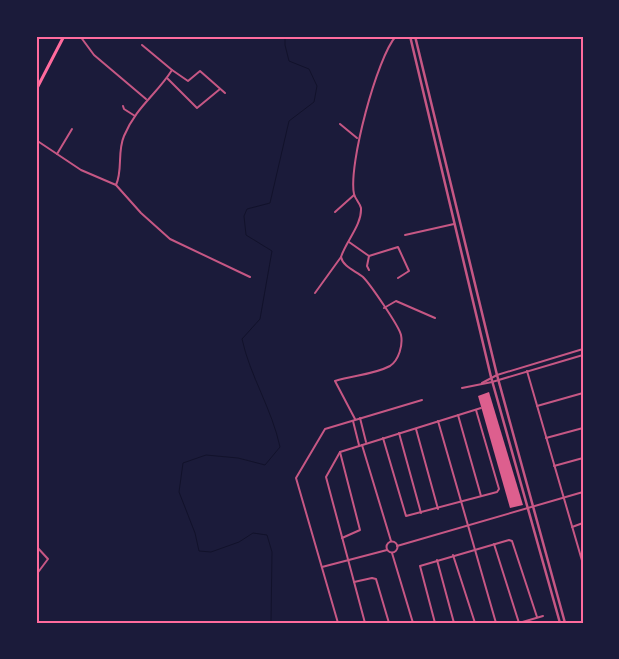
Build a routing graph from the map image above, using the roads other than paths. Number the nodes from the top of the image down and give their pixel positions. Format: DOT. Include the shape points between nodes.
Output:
graph roads {
  1 [pos="64,36"];
  2 [pos="80,36"];
  3 [pos="396,36"];
  4 [pos="410,36"];
  5 [pos="415,36"];
  6 [pos="142,45"];
  7 [pos="172,70"];
  8 [pos="167,78"];
  9 [pos="38,84"];
  10 [pos="220,89"];
  11 [pos="36,90"];
  12 [pos="225,93"];
  13 [pos="146,99"];
  14 [pos="123,106"];
  15 [pos="135,116"];
  16 [pos="340,124"];
  17 [pos="72,129"];
  18 [pos="358,138"];
  19 [pos="36,140"];
  20 [pos="57,154"];
  21 [pos="116,185"];
  22 [pos="354,195"];
  23 [pos="335,212"];
  24 [pos="454,224"];
  25 [pos="405,235"];
  26 [pos="349,242"];
  27 [pos="369,256"];
  28 [pos="341,257"];
  29 [pos="370,270"];
  30 [pos="250,277"];
  31 [pos="398,278"];
  32 [pos="315,293"];
  33 [pos="384,308"];
  34 [pos="435,318"];
  35 [pos="583,349"];
  36 [pos="583,355"];
  37 [pos="527,372"];
  38 [pos="497,374"];
  39 [pos="491,376"];
  40 [pos="498,381"];
  41 [pos="492,382"];
  42 [pos="482,383"];
  43 [pos="462,388"];
  44 [pos="583,394"];
  45 [pos="422,400"];
  46 [pos="537,406"];
  47 [pos="481,408"];
  48 [pos="476,410"];
  49 [pos="458,415"];
  50 [pos="360,418"];
  51 [pos="354,420"];
  52 [pos="438,422"];
  53 [pos="416,428"];
  54 [pos="583,428"];
  55 [pos="399,433"];
  56 [pos="383,438"];
  57 [pos="546,438"];
  58 [pos="366,443"];
  59 [pos="361,445"];
  60 [pos="340,452"];
  61 [pos="583,458"];
  62 [pos="554,466"];
  63 [pos="583,492"];
  64 [pos="482,496"];
  65 [pos="563,497"];
  66 [pos="462,502"];
  67 [pos="533,507"];
  68 [pos="438,509"];
  69 [pos="527,509"];
  70 [pos="421,514"];
  71 [pos="583,523"];
  72 [pos="468,526"];
  73 [pos="572,526"];
  74 [pos="342,538"];
  75 [pos="391,541"];
  76 [pos="494,543"];
  77 [pos="36,546"];
  78 [pos="398,546"];
  79 [pos="474,549"];
  80 [pos="387,550"];
  81 [pos="581,551"];
  82 [pos="392,552"];
  83 [pos="453,555"];
  84 [pos="347,560"];
  85 [pos="437,560"];
  86 [pos="583,564"];
  87 [pos="322,567"];
  88 [pos="36,576"];
  89 [pos="354,582"];
  90 [pos="543,616"];
  91 [pos="537,617"];
  92 [pos="338,623"];
  93 [pos="365,623"];
  94 [pos="389,623"];
  95 [pos="413,623"];
  96 [pos="435,623"];
  97 [pos="454,623"];
  98 [pos="475,623"];
  99 [pos="496,623"];
  100 [pos="519,623"];
  101 [pos="560,623"];
  102 [pos="565,623"];
  1 -- 9 [label="main road"];
  2 -- 13 [label="street" via="94,55"];
  3 -- 18 [label="street" via="382,61"];
  4 -- 24 [label="street"];
  5 -- 38 [label="street"];
  6 -- 7 [label="street"];
  7 -- 8 [label="street"];
  7 -- 10 [label="street" via="188,82 200,71"];
  8 -- 10 [label="street" via="197,108"];
  8 -- 13 [label="street"];
  9 -- 11 [label="main road"];
  10 -- 12 [label="street"];
  13 -- 15 [label="street"];
  14 -- 15 [label="street"];
  15 -- 21 [label="street" via="121,144"];
  16 -- 18 [label="street"];
  17 -- 20 [label="street"];
  18 -- 22 [label="street"];
  19 -- 20 [label="street"];
  20 -- 21 [label="street" via="81,170"];
  21 -- 30 [label="street" via="170,239"];
  22 -- 23 [label="street"];
  22 -- 26 [label="street" via="361,208"];
  24 -- 25 [label="street"];
  24 -- 39 [label="street"];
  26 -- 27 [label="street"];
  26 -- 28 [label="street"];
  27 -- 29 [label="street" via="367,266"];
  27 -- 31 [label="street" via="398,247 409,271"];
  28 -- 32 [label="street"];
  28 -- 33 [label="street" via="342,262 363,277"];
  33 -- 34 [label="street" via="396,301"];
  33 -- 51 [label="street" via="401,334 396,361 379,371 334,383 342,392"];
  35 -- 38 [label="street"];
  36 -- 37 [label="street"];
  37 -- 40 [label="street"];
  37 -- 46 [label="street"];
  38 -- 39 [label="street"];
  38 -- 40 [label="street"];
  39 -- 41 [label="street"];
  39 -- 42 [label="street"];
  40 -- 41 [label="street"];
  40 -- 67 [label="street"];
  41 -- 42 [label="street"];
  41 -- 69 [label="street"];
  42 -- 43 [label="street"];
  44 -- 46 [label="street"];
  45 -- 50 [label="street"];
  46 -- 57 [label="street"];
  47 -- 48 [label="street"];
  48 -- 49 [label="street"];
  48 -- 64 [label="street" via="499,489"];
  49 -- 52 [label="street"];
  49 -- 64 [label="street"];
  50 -- 51 [label="street"];
  50 -- 58 [label="street"];
  51 -- 59 [label="street"];
  51 -- 87 [label="street" via="325,429 296,478"];
  52 -- 53 [label="street"];
  52 -- 66 [label="street"];
  53 -- 55 [label="street"];
  53 -- 68 [label="street"];
  54 -- 57 [label="street"];
  55 -- 56 [label="street"];
  55 -- 70 [label="street"];
  56 -- 58 [label="street"];
  56 -- 70 [label="street" via="404,514"];
  57 -- 62 [label="street"];
  58 -- 59 [label="street"];
  59 -- 60 [label="street"];
  59 -- 75 [label="street"];
  60 -- 74 [label="street" via="325,480"];
  60 -- 74 [label="street" via="360,529"];
  61 -- 62 [label="street"];
  62 -- 65 [label="street"];
  63 -- 65 [label="street"];
  64 -- 66 [label="street"];
  65 -- 67 [label="street"];
  65 -- 73 [label="street"];
  66 -- 68 [label="street"];
  66 -- 72 [label="street"];
  67 -- 69 [label="street"];
  67 -- 102 [label="street"];
  68 -- 70 [label="street"];
  69 -- 72 [label="street"];
  69 -- 101 [label="street"];
  71 -- 73 [label="street"];
  72 -- 78 [label="street"];
  72 -- 79 [label="street"];
  73 -- 81 [label="street"];
  74 -- 84 [label="street"];
  75 -- 78 [label="street"];
  75 -- 80 [label="street"];
  76 -- 79 [label="street"];
  76 -- 91 [label="street" via="512,541"];
  76 -- 100 [label="street"];
  77 -- 88 [label="street" via="48,559"];
  78 -- 82 [label="street"];
  79 -- 83 [label="street"];
  79 -- 99 [label="street"];
  80 -- 82 [label="street"];
  80 -- 84 [label="street"];
  81 -- 86 [label="street"];
  82 -- 95 [label="street"];
  83 -- 85 [label="street"];
  83 -- 98 [label="street"];
  84 -- 87 [label="street"];
  84 -- 89 [label="street"];
  85 -- 96 [label="street" via="419,569"];
  85 -- 97 [label="street"];
  87 -- 92 [label="street"];
  89 -- 93 [label="street"];
  89 -- 94 [label="street" via="376,579"];
  90 -- 91 [label="street"];
  91 -- 100 [label="street"];
}
